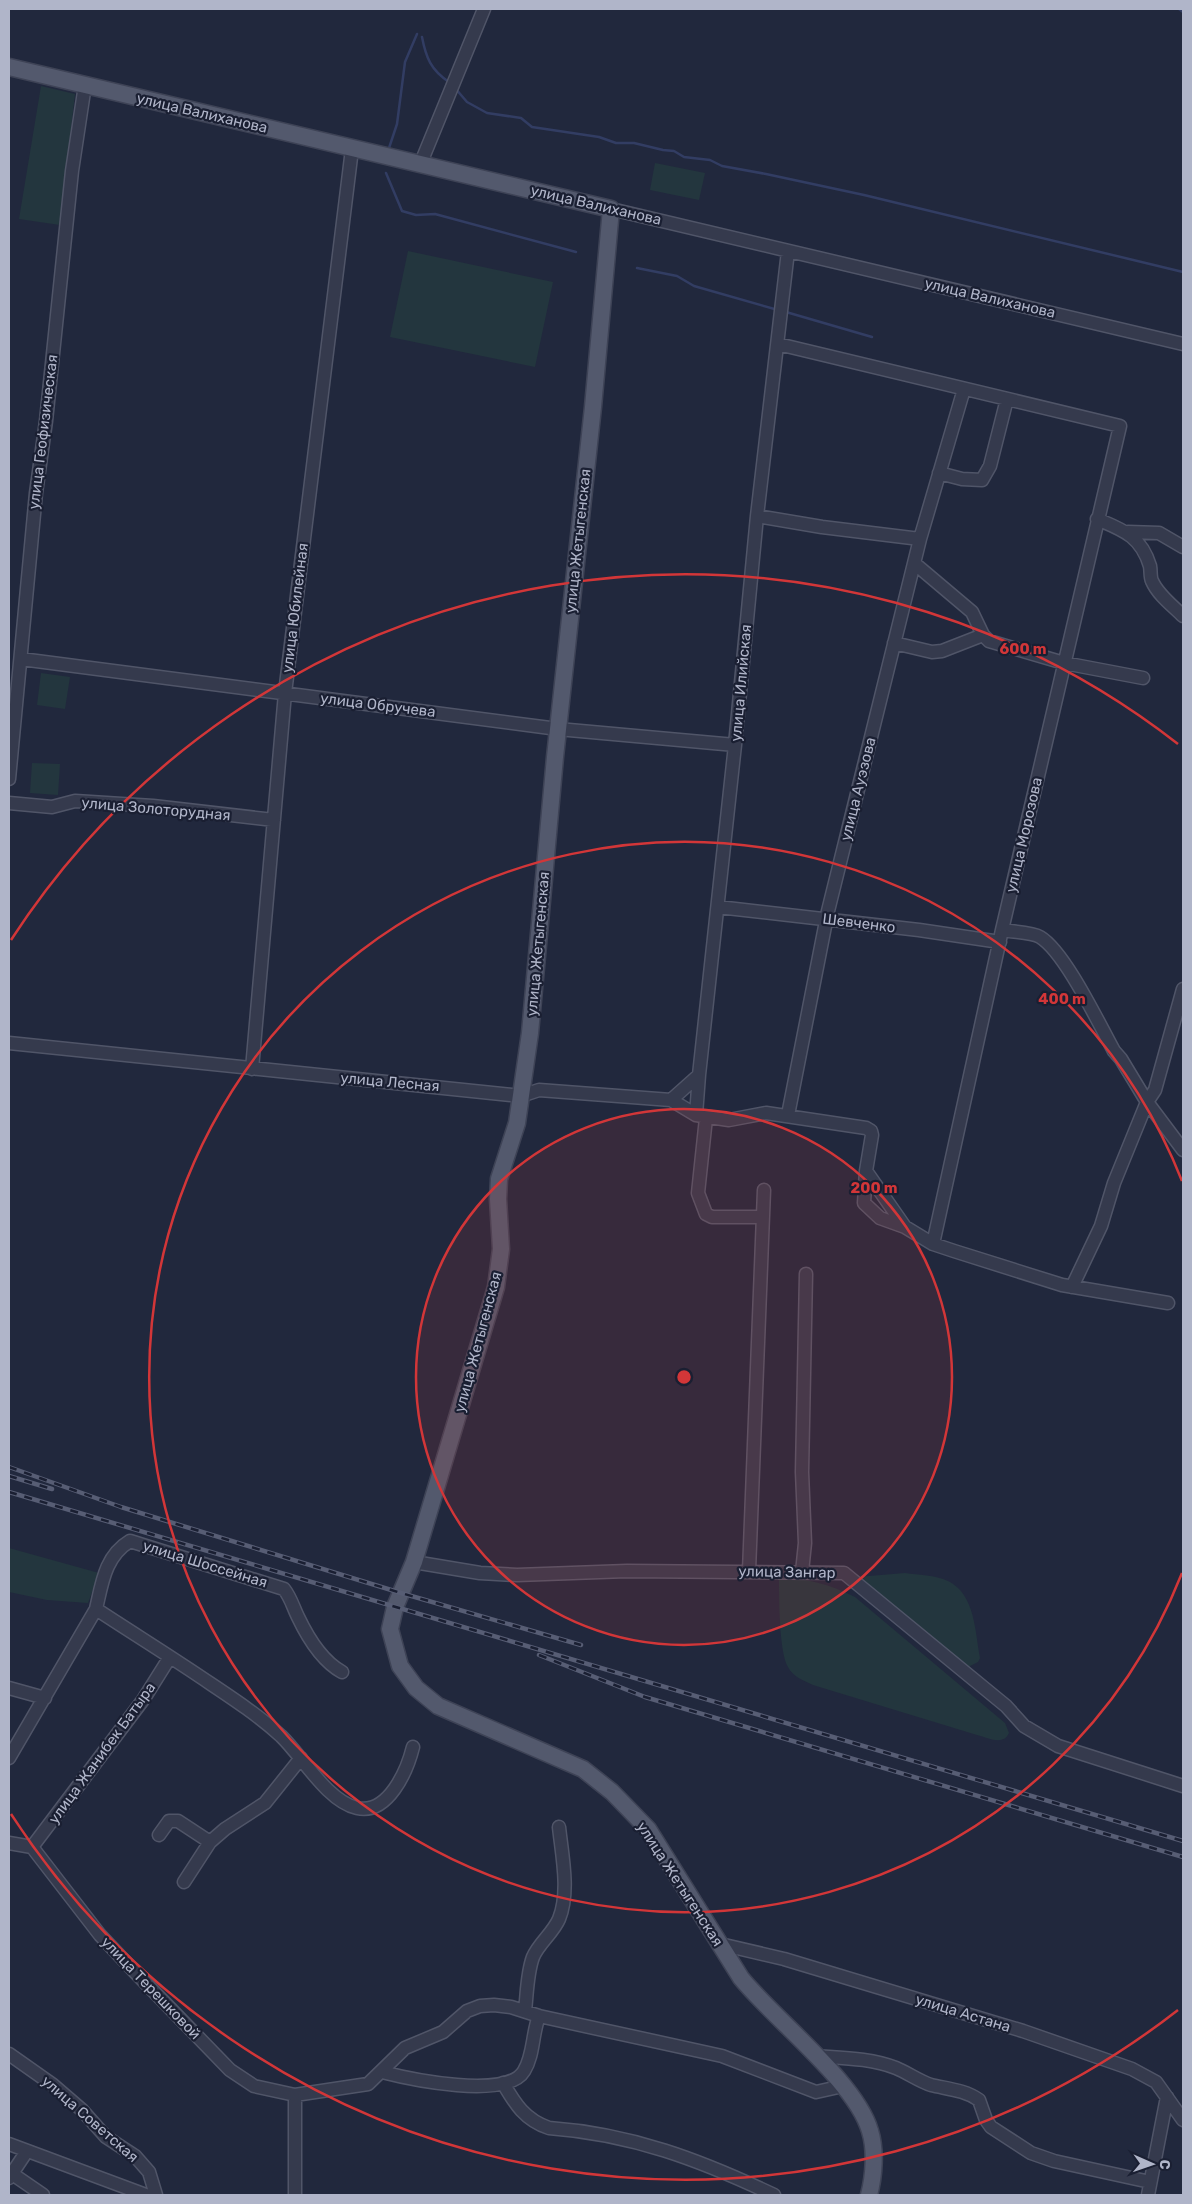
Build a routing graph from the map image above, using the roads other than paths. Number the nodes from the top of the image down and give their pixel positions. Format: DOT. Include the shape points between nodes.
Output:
graph roads {
  1 [pos="484,9"];
  2 [pos="9,67"];
  3 [pos="85,85"];
  4 [pos="352,149"];
  5 [pos="420,165"];
  6 [pos="611,209"];
  7 [pos="788,251"];
  8 [pos="778,344"];
  9 [pos="1183,344"];
  10 [pos="964,389"];
  11 [pos="1006,399"];
  12 [pos="939,473"];
  13 [pos="757,516"];
  14 [pos="1097,520"];
  15 [pos="1128,532"];
  16 [pos="920,539"];
  17 [pos="1183,547"];
  18 [pos="914,563"];
  19 [pos="1183,616"];
  20 [pos="982,635"];
  21 [pos="894,643"];
  22 [pos="20,659"];
  23 [pos="1064,663"];
  24 [pos="1143,678"];
  25 [pos="285,693"];
  26 [pos="558,729"];
  27 [pos="12,734"];
  28 [pos="735,744"];
  29 [pos="9,779"];
  30 [pos="9,804"];
  31 [pos="274,820"];
  32 [pos="718,907"];
  33 [pos="826,920"];
  34 [pos="1001,936"];
  35 [pos="1183,989"];
  36 [pos="9,1043"];
  37 [pos="252,1069"];
  38 [pos="699,1075"];
  39 [pos="521,1096"];
  40 [pos="671,1100"];
  41 [pos="1146,1102"];
  42 [pos="788,1115"];
  43 [pos="701,1116"];
  44 [pos="1183,1150"];
  45 [pos="866,1171"];
  46 [pos="764,1190"];
  47 [pos="762,1217"];
  48 [pos="905,1227"];
  49 [pos="933,1244"];
  50 [pos="806,1274"];
  51 [pos="1072,1287"];
  52 [pos="1168,1303"];
  53 [pos="414,1562"];
  54 [pos="749,1571"];
  55 [pos="802,1572"];
  56 [pos="96,1610"];
  57 [pos="170,1657"];
  58 [pos="342,1672"];
  59 [pos="9,1688"];
  60 [pos="45,1698"];
  61 [pos="413,1747"];
  62 [pos="9,1758"];
  63 [pos="301,1758"];
  64 [pos="1183,1786"];
  65 [pos="559,1827"];
  66 [pos="159,1835"];
  67 [pos="9,1842"];
  68 [pos="210,1842"];
  69 [pos="32,1847"];
  70 [pos="184,1882"];
  71 [pos="720,1944"];
  72 [pos="526,2011"];
  73 [pos="539,2016"];
  74 [pos="9,2054"];
  75 [pos="815,2056"];
  76 [pos="382,2072"];
  77 [pos="504,2083"];
  78 [pos="843,2086"];
  79 [pos="295,2095"];
  80 [pos="1167,2098"];
  81 [pos="1183,2120"];
  82 [pos="9,2144"];
  83 [pos="27,2151"];
  84 [pos="10,2175"];
  85 [pos="1150,2182"];
  86 [pos="43,2195"];
  87 [pos="146,2195"];
  88 [pos="156,2195"];
  89 [pos="295,2195"];
  90 [pos="774,2195"];
  91 [pos="869,2195"];
  92 [pos="1148,2195"];
  1 -- 5 [label="street"];
  2 -- 3 [label="main road, улица Валиханова"];
  3 -- 4 [label="main road, улица Валиханова"];
  3 -- 22 [label="street, улица Геофизическая" via="72,170"];
  4 -- 5 [label="main road, улица Валиханова"];
  4 -- 25 [label="street, улица Юбилейная"];
  5 -- 6 [label="main road, улица Валиханова"];
  6 -- 7 [label="street, улица Валиханова"];
  6 -- 26 [label="main road, улица Жетыгенская"];
  7 -- 8 [label="street, улица Илийская"];
  7 -- 9 [label="street, улица Валиханова"];
  8 -- 10 [label="street"];
  8 -- 13 [label="street, улица Илийская"];
  10 -- 11 [label="street"];
  10 -- 12 [label="street, улица Ауэзова"];
  11 -- 12 [label="street" via="990,466 982,480 962,480"];
  11 -- 14 [label="street, улица Морозова" via="1120,426"];
  12 -- 16 [label="street, улица Ауэзова"];
  13 -- 16 [label="street"];
  13 -- 28 [label="street, улица Илийская"];
  14 -- 15 [label="street"];
  14 -- 23 [label="street, улица Морозова"];
  15 -- 17 [label="street" via="1159,533"];
  15 -- 19 [label="street" via="1145,553 1152,580"];
  16 -- 18 [label="street, улица Ауэзова"];
  18 -- 20 [label="street" via="972,612"];
  18 -- 21 [label="street, улица Ауэзова"];
  20 -- 21 [label="street" via="932,652"];
  20 -- 23 [label="street" via="989,641"];
  21 -- 33 [label="street, улица Ауэзова"];
  22 -- 25 [label="street, улица Обручева"];
  22 -- 27 [label="street, улица Геофизическая"];
  23 -- 24 [label="street"];
  23 -- 34 [label="street, улица Морозова"];
  25 -- 26 [label="street, улица Обручева"];
  25 -- 31 [label="street, улица Юбилейная"];
  26 -- 28 [label="street, улица Обручева"];
  26 -- 39 [label="main road, улица Жетыгенская" via="530,1033"];
  27 -- 29 [label="street, улица Геофизическая"];
  28 -- 32 [label="street, улица Илийская"];
  30 -- 31 [label="street, улица Золоторудная" via="52,807 75,801"];
  31 -- 37 [label="street, улица Юбилейная"];
  32 -- 33 [label="street, Шевченко"];
  32 -- 38 [label="street, улица Илийская"];
  33 -- 34 [label="street, Шевченко"];
  33 -- 42 [label="street, улица Ауэзова"];
  34 -- 41 [label="street, Шевченко" via="1032,934 1051,947"];
  34 -- 49 [label="street, улица Морозова"];
  35 -- 41 [label="street" via="1155,1090"];
  36 -- 37 [label="street, улица Лесная"];
  37 -- 39 [label="street, улица Лесная"];
  38 -- 40 [label="street"];
  38 -- 43 [label="street, улица Илийская"];
  39 -- 40 [label="street, улица Лесная" via="539,1090"];
  39 -- 53 [label="main road, улица Жетыгенская" via="517,1123 500,1179 501,1248 496,1287"];
  40 -- 43 [label="street, улица Лесная"];
  41 -- 44 [label="street, Шевченко"];
  41 -- 51 [label="street" via="1101,1226"];
  42 -- 43 [label="street, улица Лесная" via="766,1113 732,1121"];
  42 -- 45 [label="street" via="869,1129 872,1135"];
  43 -- 47 [label="street, улица Илийская" via="698,1193 706,1214 712,1217"];
  45 -- 48 [label="street"];
  45 -- 48 [label="street" via="864,1203 880,1218"];
  46 -- 47 [label="street"];
  47 -- 54 [label="street"];
  48 -- 49 [label="street"];
  49 -- 51 [label="street"];
  50 -- 55 [label="street" via="802,1472 805,1544"];
  51 -- 52 [label="street"];
  53 -- 54 [label="street, улица Зангар" via="480,1573 517,1575"];
  53 -- 71 [label="main road, улица Жетыгенская" via="395,1607 390,1629 400,1666 416,1688 452,1714 582,1769 612,1792 648,1829"];
  54 -- 55 [label="street, улица Зангар"];
  55 -- 64 [label="street, улица Зангар" via="844,1573 1006,1706 1024,1726 1058,1746"];
  56 -- 57 [label="street"];
  56 -- 58 [label="street, улица Шоссейная" via="107,1565 114,1554 130,1541 284,1589 312,1642 334,1668"];
  56 -- 60 [label="street"];
  57 -- 63 [label="street" via="247,1708 279,1734"];
  57 -- 69 [label="street, улица Жанибек Батыра" via="143,1700"];
  59 -- 60 [label="street"];
  60 -- 62 [label="street"];
  61 -- 63 [label="street" via="398,1782 382,1804 370,1808 346,1803 330,1791"];
  63 -- 68 [label="street" via="265,1803"];
  65 -- 72 [label="street" via="564,1865 560,1918 533,1957"];
  66 -- 68 [label="street" via="169,1821 178,1821"];
  67 -- 69 [label="street"];
  68 -- 70 [label="street"];
  69 -- 79 [label="street, улица Терешковой" via="100,1935 230,2070 254,2086"];
  71 -- 75 [label="main road, улица Жетыгенская" via="756,1997"];
  71 -- 80 [label="street, улица Астана" via="784,1959 1023,2031 1132,2069 1156,2082"];
  72 -- 73 [label="street"];
  72 -- 76 [label="street" via="494,2005 467,2011 443,2032 405,2048"];
  73 -- 77 [label="street" via="523,2074"];
  73 -- 78 [label="street" via="722,2056 816,2092"];
  74 -- 88 [label="street, улица Советская" via="54,2085 106,2137 135,2156 149,2172"];
  75 -- 78 [label="main road, улица Жетыгенская"];
  75 -- 85 [label="street" via="882,2064 925,2083 966,2092 980,2100 991,2127 1031,2153"];
  76 -- 77 [label="street" via="471,2087"];
  76 -- 79 [label="street" via="368,2084"];
  77 -- 90 [label="street" via="534,2123 656,2147 723,2171"];
  78 -- 91 [label="main road, улица Жетыгенская" via="860,2108 870,2131 873,2156"];
  79 -- 89 [label="street"];
  80 -- 81 [label="street, улица Астана"];
  80 -- 85 [label="street"];
  82 -- 83 [label="street"];
  83 -- 84 [label="street"];
  83 -- 87 [label="street"];
  84 -- 86 [label="street"];
  85 -- 92 [label="street"];
}
